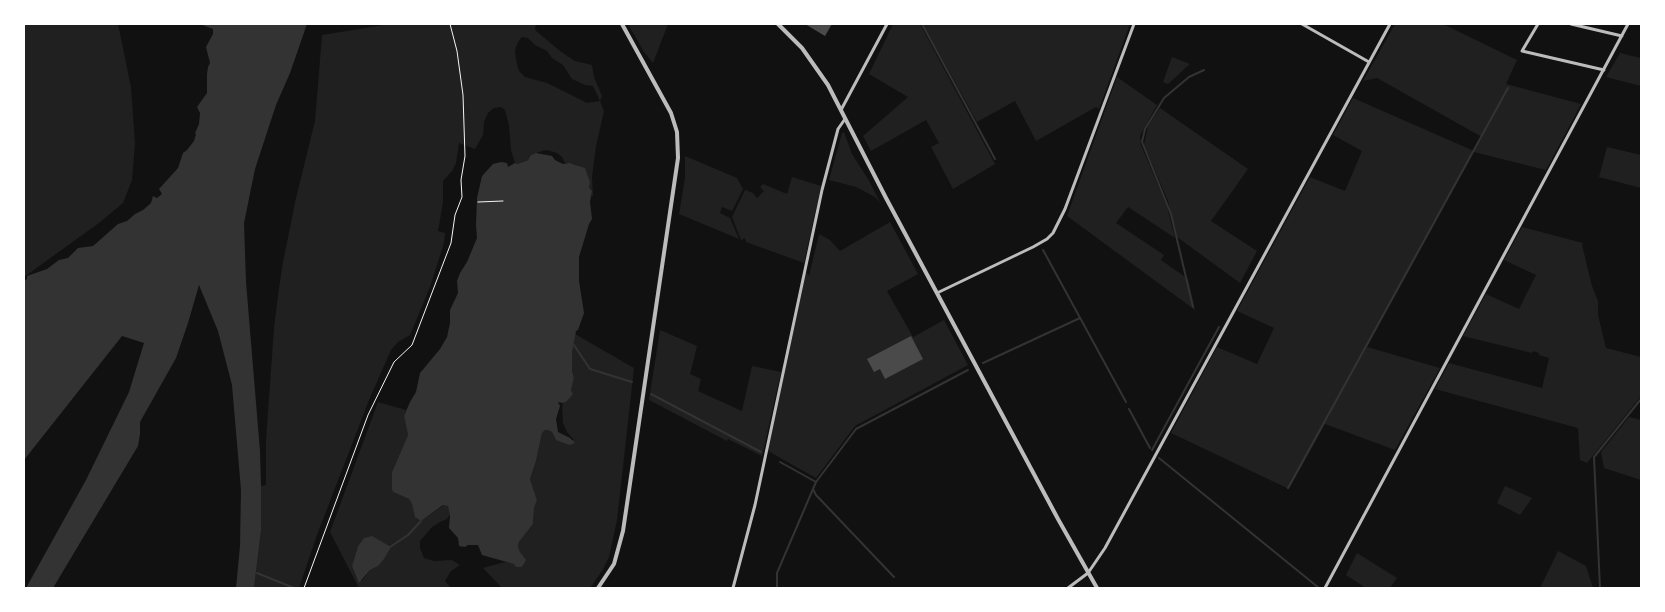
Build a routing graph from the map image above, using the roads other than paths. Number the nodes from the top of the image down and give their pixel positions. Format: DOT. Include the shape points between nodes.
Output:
graph roads {
  1 [pos="622,24"];
  2 [pos="778,24"];
  3 [pos="887,24"];
  4 [pos="1134,24"];
  5 [pos="1302,24"];
  6 [pos="1390,24"];
  7 [pos="1538,24"];
  8 [pos="1571,24"];
  9 [pos="1628,24"];
  10 [pos="1622,36"];
  11 [pos="1369,62"];
  12 [pos="1604,70"];
  13 [pos="841,110"];
  14 [pos="845,119"];
  15 [pos="937,293"];
  16 [pos="1088,573"];
  17 [pos="598,588"];
  18 [pos="733,588"];
  19 [pos="1068,588"];
  20 [pos="1097,588"];
  21 [pos="1325,588"];
  1 -- 17 [label="street" via="671,113 677,132 678,158 623,531 614,564"];
  2 -- 13 [label="street" via="811,60"];
  3 -- 13 [label="street"];
  4 -- 15 [label="street" via="1065,209 1053,233 1033,247"];
  5 -- 11 [label="street"];
  6 -- 11 [label="street"];
  7 -- 12 [label="street" via="1522,51"];
  8 -- 10 [label="street"];
  9 -- 10 [label="street"];
  10 -- 12 [label="street"];
  11 -- 16 [label="street" via="1106,548"];
  12 -- 21 [label="street"];
  13 -- 14 [label="street"];
  14 -- 15 [label="street"];
  14 -- 18 [label="street" via="838,129 822,190 755,505"];
  15 -- 16 [label="street"];
  16 -- 19 [label="street"];
  16 -- 20 [label="street"];
}
